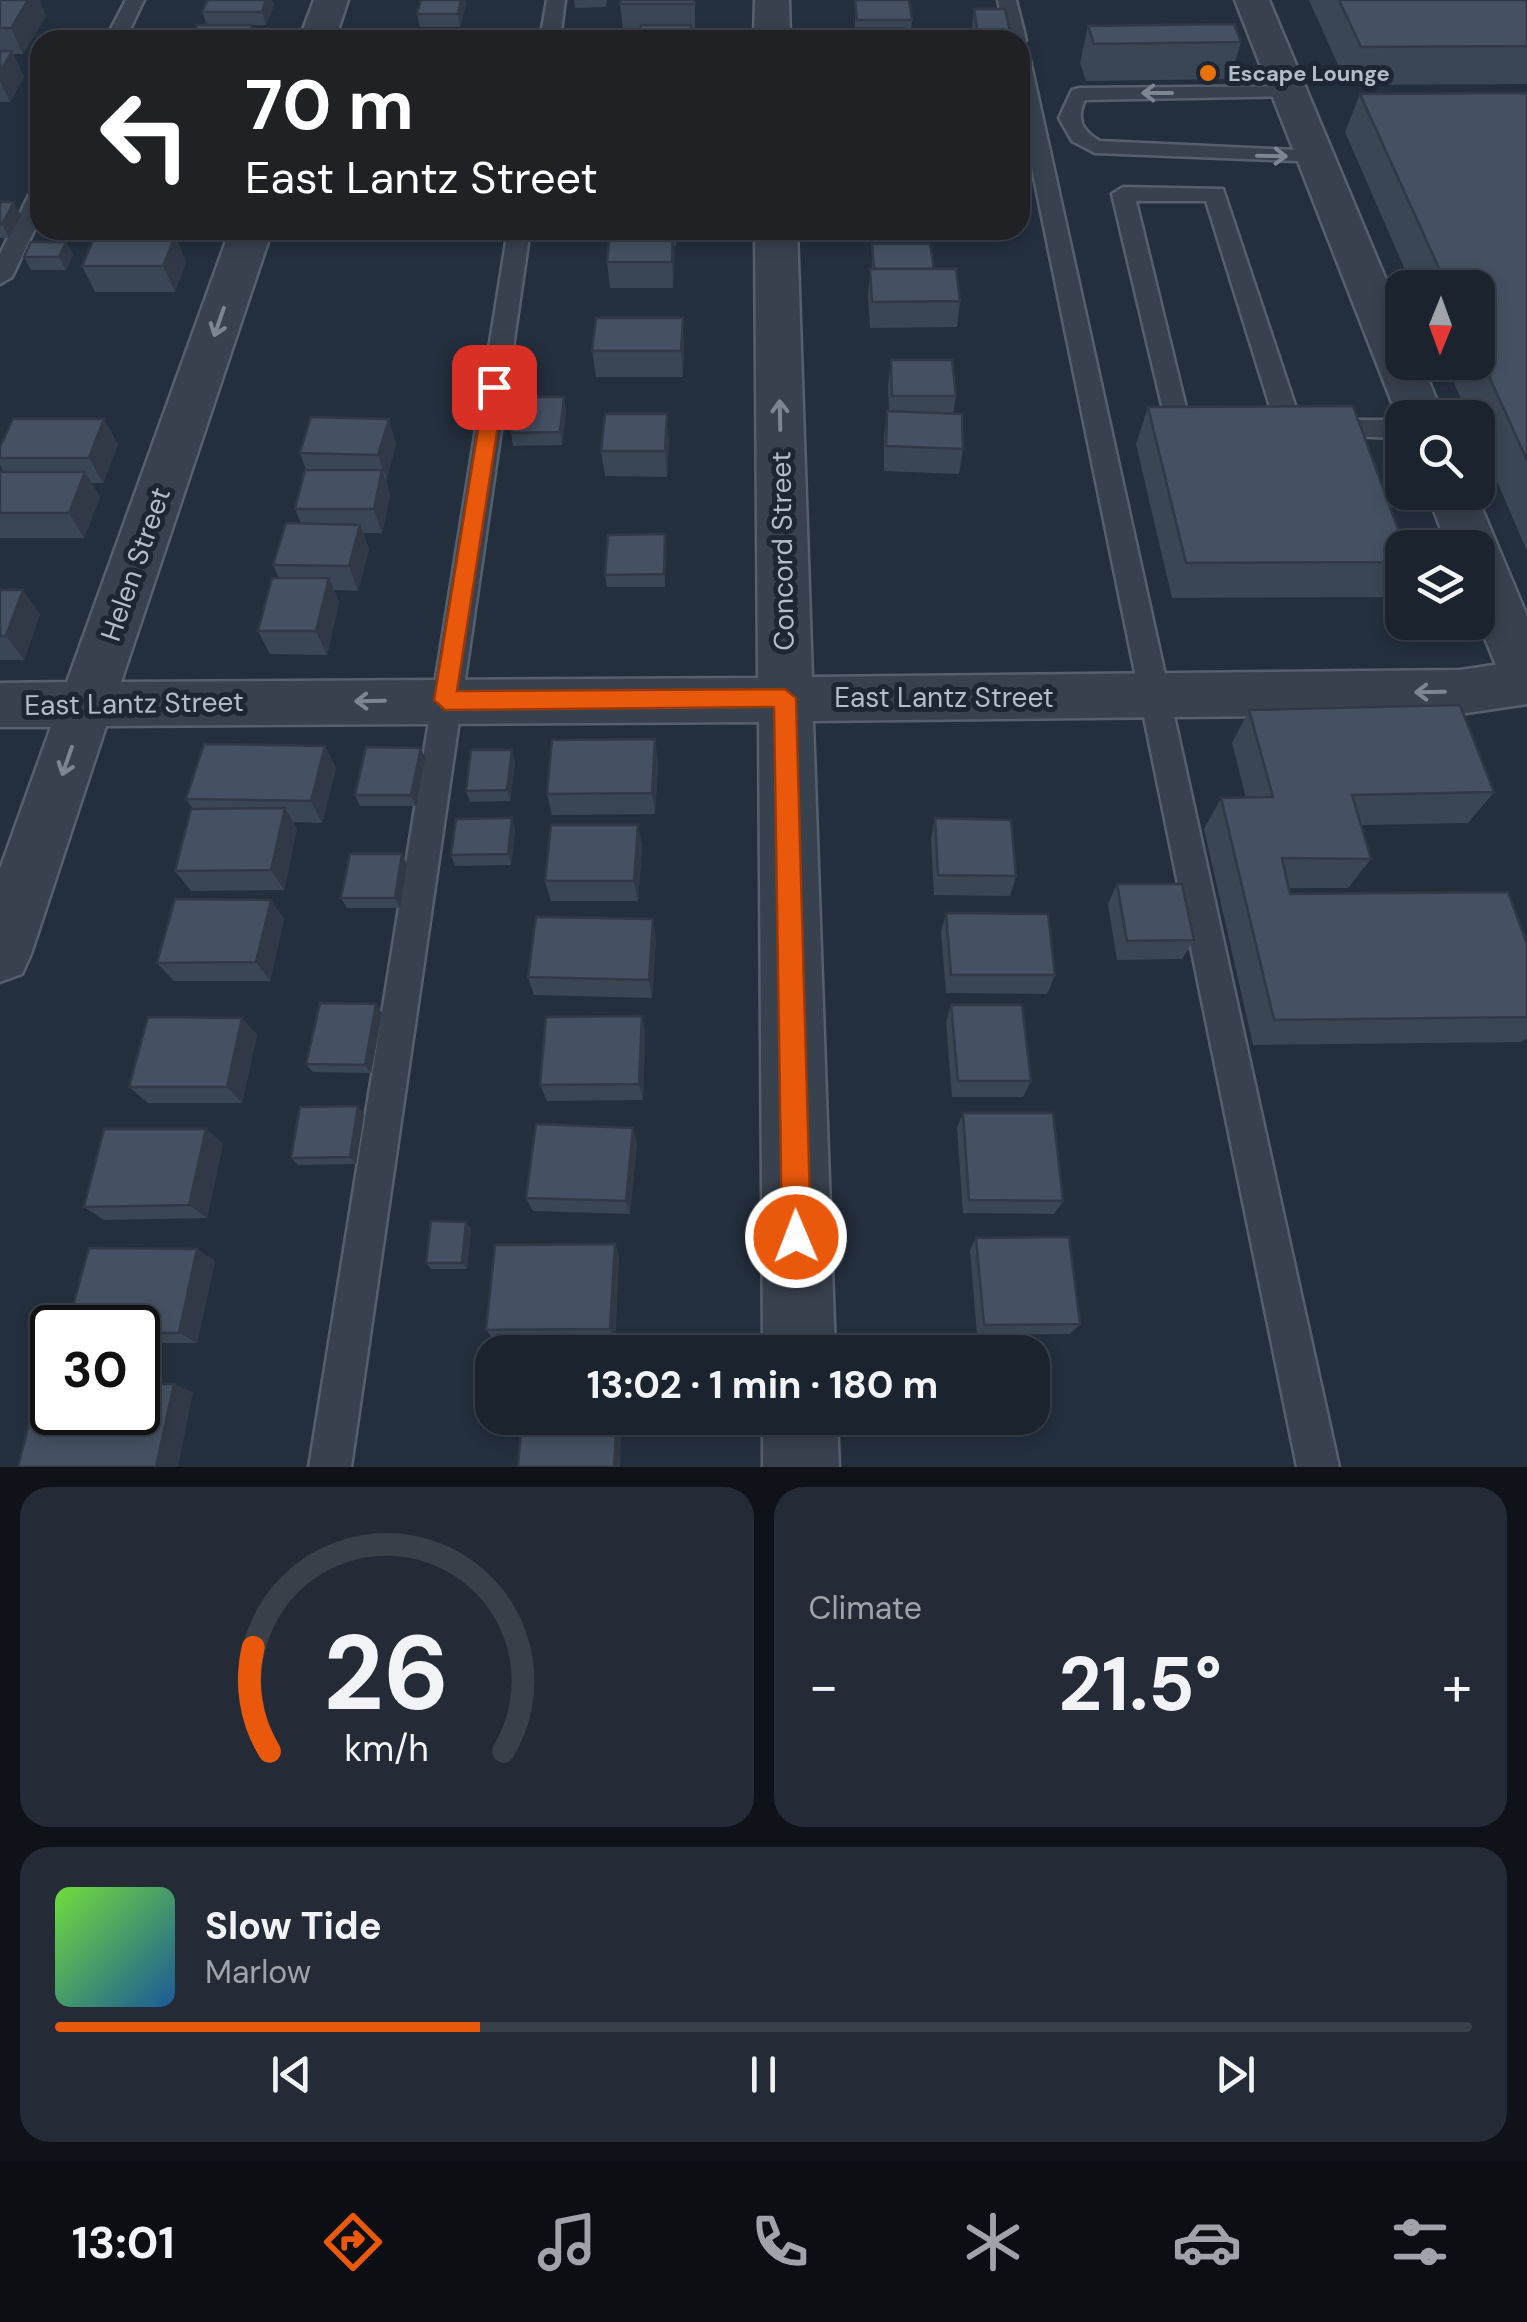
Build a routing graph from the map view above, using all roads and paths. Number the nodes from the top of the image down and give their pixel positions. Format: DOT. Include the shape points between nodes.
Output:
graph roads {
  1 [pos="135,0"];
  2 [pos="331,0"];
  3 [pos="556,0"];
  4 [pos="772,0"];
  5 [pos="1007,0"];
  6 [pos="1252,0"];
  7 [pos="120,30"];
  8 [pos="320,30"];
  9 [pos="552,30"];
  10 [pos="772,30"];
  11 [pos="1014,30"];
  12 [pos="1290,92"];
  13 [pos="1030,108"];
  14 [pos="1316,157"];
  15 [pos="30,215"];
  16 [pos="248,240"];
  17 [pos="518,240"];
  18 [pos="776,240"];
  19 [pos="0,277"];
  20 [pos="1414,400"];
  21 [pos="1215,429"];
  22 [pos="1385,429"];
  23 [pos="1495,601"];
  24 [pos="1527,681"];
  25 [pos="1154,697"];
  26 [pos="785,698"];
  27 [pos="445,700"];
  28 [pos="0,704"];
  29 [pos="87,704"];
  30 [pos="0,954"];
  31 [pos="799,1335"];
  32 [pos="800,1435"];
  33 [pos="330,1467"];
  34 [pos="801,1467"];
  35 [pos="1318,1467"];
  1 -- 7 [label="lane"];
  2 -- 8 [label="street"];
  3 -- 9 [label="lane"];
  4 -- 10 [label="street"];
  5 -- 11 [label="lane"];
  6 -- 12 [label="street"];
  12 -- 14 [label="street"];
  12 -- 14 [label="lane, one-way" via="1080,94 1071,104 1069,124 1076,138 1095,147"];
  13 -- 25 [label="lane"];
  14 -- 20 [label="street"];
  15 -- 19 [label="lane"];
  16 -- 29 [label="street, Helen Street, one-way"];
  17 -- 27 [label="lane"];
  26 -- 18 [label="street, Concord Street, one-way"];
  21 -- 22 [label="lane" via="1178,429 1124,194 1214,194 1281,429"];
  23 -- 24 [label="street"];
  24 -- 25 [label="street, East Lantz Street, one-way" via="1460,692"];
  25 -- 26 [label="street, East Lantz Street"];
  25 -- 35 [label="lane"];
  26 -- 27 [label="street, East Lantz Street"];
  26 -- 31 [label="street, Concord Street"];
  27 -- 29 [label="street, East Lantz Street, one-way"];
  27 -- 33 [label="lane"];
  28 -- 29 [label="street, East Lantz Street"];
  29 -- 30 [label="street, Helen Street, one-way"];
  32 -- 34 [label="street"];
}
